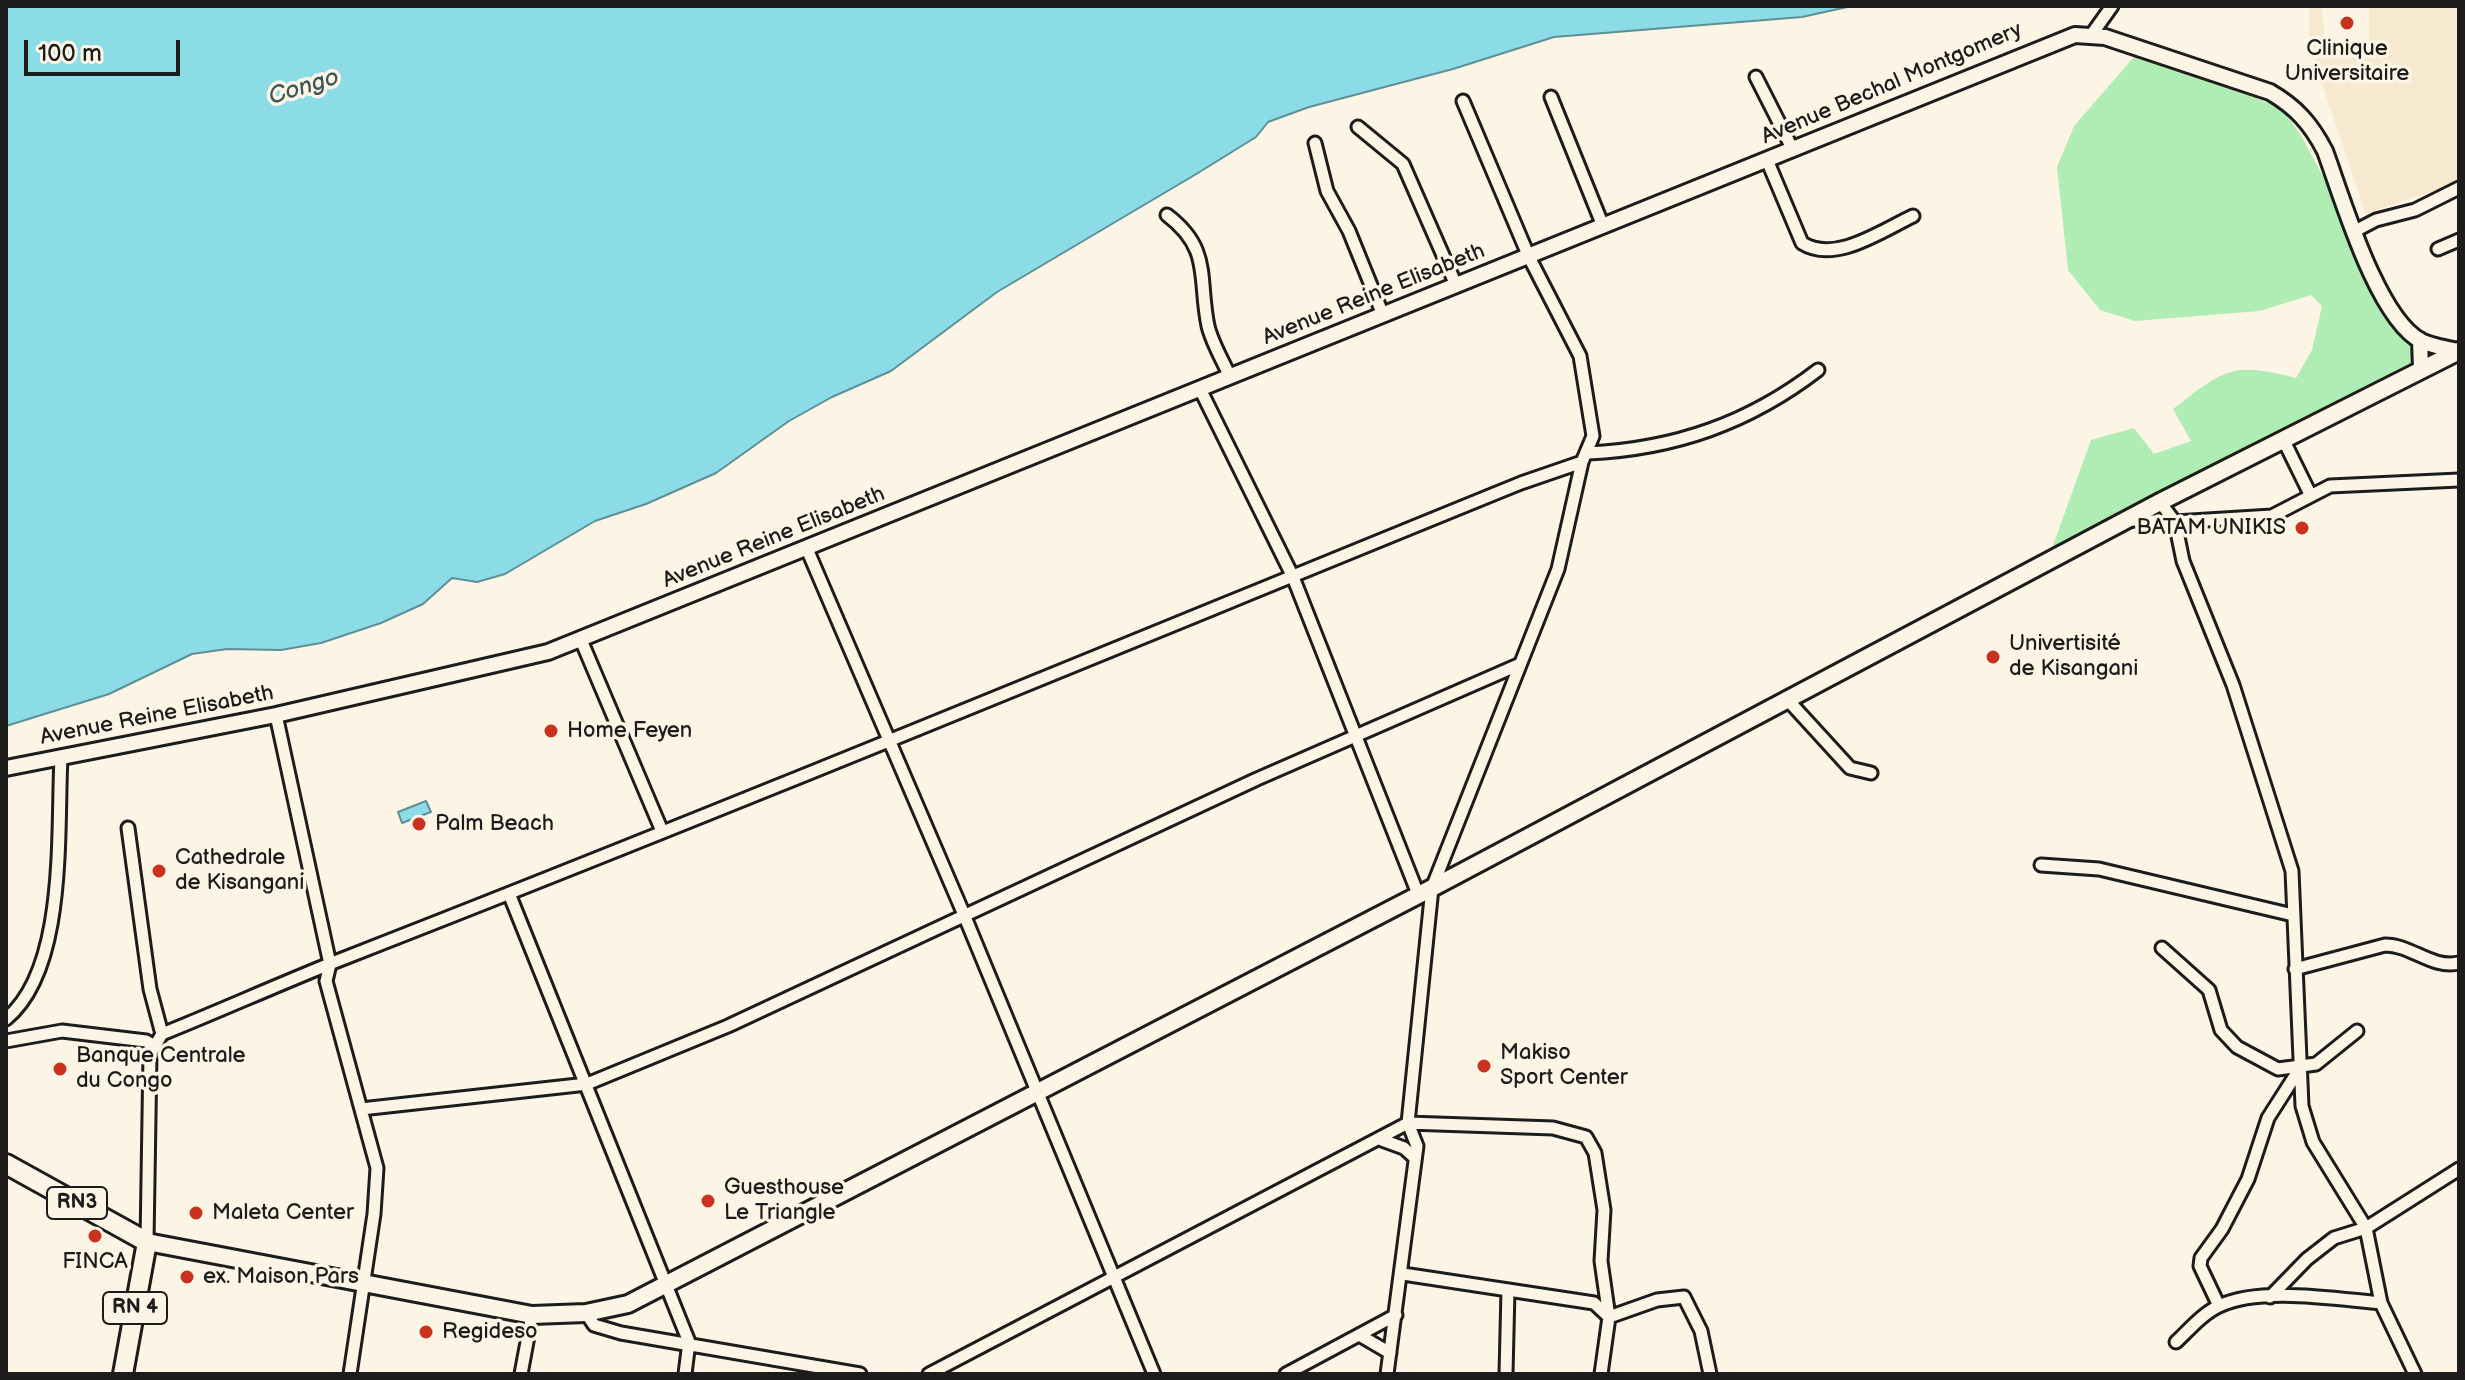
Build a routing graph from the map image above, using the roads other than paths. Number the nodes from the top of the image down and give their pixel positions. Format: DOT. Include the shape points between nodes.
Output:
graph roads {
  1 [pos="2112,6"];
  2 [pos="2092,34"];
  3 [pos="1756,77"];
  4 [pos="1551,97"];
  5 [pos="1463,101"];
  6 [pos="1358,127"];
  7 [pos="1315,143"];
  8 [pos="1793,150"];
  9 [pos="1767,160"];
  10 [pos="2459,188"];
  11 [pos="1167,215"];
  12 [pos="1913,216"];
  13 [pos="1603,226"];
  14 [pos="2355,231"];
  15 [pos="2459,240"];
  16 [pos="2438,249"];
  17 [pos="1529,257"];
  18 [pos="1456,285"];
  19 [pos="1383,315"];
  20 [pos="2420,340"];
  21 [pos="2458,351"];
  22 [pos="2421,368"];
  23 [pos="1818,370"];
  24 [pos="1230,377"];
  25 [pos="1201,391"];
  26 [pos="2283,439"];
  27 [pos="1585,457"];
  28 [pos="2459,480"];
  29 [pos="2310,494"];
  30 [pos="2160,502"];
  31 [pos="2126,520"];
  32 [pos="2175,522"];
  33 [pos="807,549"];
  34 [pos="1293,577"];
  35 [pos="581,640"];
  36 [pos="1518,665"];
  37 [pos="1786,698"];
  38 [pos="276,715"];
  39 [pos="1355,735"];
  40 [pos="887,741"];
  41 [pos="61,758"];
  42 [pos="6,768"];
  43 [pos="1871,773"];
  44 [pos="128,828"];
  45 [pos="662,831"];
  46 [pos="2041,865"];
  47 [pos="1425,891"];
  48 [pos="510,896"];
  49 [pos="2293,915"];
  50 [pos="965,917"];
  51 [pos="2162,948"];
  52 [pos="2459,963"];
  53 [pos="330,964"];
  54 [pos="2295,969"];
  55 [pos="6,1019"];
  56 [pos="2357,1031"];
  57 [pos="162,1034"];
  58 [pos="6,1041"];
  59 [pos="153,1045"];
  60 [pos="2300,1068"];
  61 [pos="587,1084"];
  62 [pos="1036,1093"];
  63 [pos="361,1109"];
  64 [pos="1408,1123"];
  65 [pos="1382,1140"];
  66 [pos="1415,1158"];
  67 [pos="6,1164"];
  68 [pos="2459,1169"];
  69 [pos="2366,1228"];
  70 [pos="147,1242"];
  71 [pos="1403,1274"];
  72 [pos="1112,1277"];
  73 [pos="363,1284"];
  74 [pos="665,1287"];
  75 [pos="1508,1290"];
  76 [pos="2270,1297"];
  77 [pos="2381,1303"];
  78 [pos="2219,1306"];
  79 [pos="586,1313"];
  80 [pos="532,1315"];
  81 [pos="1396,1315"];
  82 [pos="1609,1317"];
  83 [pos="1361,1336"];
  84 [pos="689,1342"];
  85 [pos="2176,1342"];
  86 [pos="1390,1353"];
  87 [pos="123,1374"];
  88 [pos="350,1374"];
  89 [pos="521,1374"];
  90 [pos="685,1374"];
  91 [pos="860,1374"];
  92 [pos="929,1374"];
  93 [pos="1154,1374"];
  94 [pos="1286,1374"];
  95 [pos="1387,1374"];
  96 [pos="1506,1374"];
  97 [pos="1601,1374"];
  98 [pos="1710,1374"];
  99 [pos="2415,1374"];
  1 -- 2 [label="street"];
  2 -- 8 [label="street, Avenue Bechal Montgomery" via="2052,42"];
  2 -- 14 [label="street, Avenue Bechal Montgomery" via="2270,92 2291,104 2314,130"];
  3 -- 8 [label="street"];
  4 -- 13 [label="street"];
  5 -- 17 [label="street"];
  6 -- 18 [label="street" via="1403,164"];
  7 -- 19 [label="street" via="1327,191"];
  8 -- 9 [label="street, Avenue Bechal Montgomery"];
  9 -- 12 [label="street" via="1802,243 1813,250 1838,250"];
  9 -- 13 [label="street, Avenue Bechal Montgomery"];
  10 -- 14 [label="street"];
  11 -- 24 [label="street" via="1189,232 1205,279 1208,326"];
  13 -- 17 [label="street, Avenue Bechal Montgomery"];
  14 -- 20 [label="street, Avenue Bechal Montgomery" via="2381,294"];
  15 -- 16 [label="street"];
  17 -- 18 [label="street, Avenue Reine Elisabeth"];
  17 -- 27 [label="street" via="1580,356 1593,421"];
  18 -- 19 [label="street, Avenue Reine Elisabeth"];
  19 -- 24 [label="street, Avenue Reine Elisabeth"];
  20 -- 21 [label="street"];
  20 -- 22 [label="street"];
  21 -- 22 [label="main road"];
  22 -- 26 [label="main road"];
  23 -- 27 [label="street" via="1783,397 1721,428"];
  24 -- 25 [label="street, Avenue Reine Elisabeth"];
  25 -- 33 [label="street, Avenue Reine Elisabeth"];
  25 -- 34 [label="street"];
  26 -- 29 [label="street"];
  26 -- 30 [label="main road"];
  27 -- 34 [label="street"];
  27 -- 36 [label="street" via="1558,569"];
  28 -- 29 [label="street" via="2330,486"];
  29 -- 32 [label="street" via="2272,516"];
  30 -- 31 [label="main road"];
  30 -- 32 [label="street"];
  31 -- 32 [label="street"];
  31 -- 37 [label="main road"];
  32 -- 49 [label="street" via="2183,561 2233,685 2277,816 2292,871"];
  33 -- 35 [label="street, Avenue Reine Elisabeth"];
  33 -- 40 [label="street"];
  34 -- 39 [label="street"];
  34 -- 40 [label="street"];
  35 -- 38 [label="street, Avenue Reine Elisabeth" via="511,663"];
  35 -- 45 [label="street"];
  36 -- 39 [label="street"];
  36 -- 47 [label="street"];
  37 -- 43 [label="street" via="1850,768"];
  37 -- 47 [label="main road"];
  38 -- 41 [label="street, Avenue Reine Elisabeth"];
  38 -- 53 [label="street"];
  39 -- 47 [label="street"];
  39 -- 50 [label="street"];
  40 -- 45 [label="street"];
  40 -- 50 [label="street"];
  41 -- 42 [label="street, Avenue Reine Elisabeth"];
  41 -- 55 [label="street" via="51,933 30,990"];
  44 -- 57 [label="street" via="150,989"];
  45 -- 48 [label="street"];
  46 -- 49 [label="street" via="2099,869"];
  47 -- 62 [label="main road"];
  47 -- 64 [label="street"];
  48 -- 53 [label="street"];
  48 -- 61 [label="street"];
  49 -- 54 [label="street"];
  50 -- 61 [label="street"];
  50 -- 62 [label="street"];
  51 -- 60 [label="street" via="2209,990 2221,1030 2237,1047 2278,1069"];
  52 -- 54 [label="street" via="2439,965 2399,945 2385,945"];
  53 -- 57 [label="street"];
  53 -- 63 [label="street" via="326,981"];
  54 -- 60 [label="street"];
  56 -- 60 [label="street" via="2316,1064"];
  57 -- 59 [label="street"];
  58 -- 59 [label="street" via="62,1031"];
  59 -- 70 [label="street"];
  60 -- 69 [label="street" via="2302,1106 2313,1142"];
  60 -- 78 [label="street" via="2268,1118 2248,1179 2201,1258"];
  61 -- 63 [label="street"];
  61 -- 74 [label="street"];
  62 -- 72 [label="street"];
  62 -- 74 [label="main road"];
  63 -- 73 [label="street" via="377,1168"];
  64 -- 65 [label="street"];
  64 -- 66 [label="street" via="1417,1146"];
  64 -- 82 [label="street" via="1553,1128 1586,1137 1595,1153 1604,1210 1601,1261"];
  65 -- 66 [label="street"];
  65 -- 72 [label="street"];
  66 -- 71 [label="street"];
  67 -- 70 [label="highway, RN3"];
  68 -- 69 [label="street"];
  69 -- 76 [label="street" via="2334,1238"];
  69 -- 77 [label="street"];
  70 -- 73 [label="main road"];
  70 -- 87 [label="highway, RN 4"];
  71 -- 75 [label="street"];
  71 -- 81 [label="street"];
  72 -- 92 [label="street"];
  72 -- 93 [label="street"];
  73 -- 80 [label="main road"];
  73 -- 88 [label="street"];
  74 -- 79 [label="main road" via="628,1304"];
  74 -- 84 [label="street"];
  75 -- 82 [label="street" via="1594,1303"];
  75 -- 96 [label="street"];
  76 -- 77 [label="street"];
  76 -- 78 [label="street"];
  77 -- 99 [label="street"];
  78 -- 85 [label="street"];
  79 -- 80 [label="main road"];
  79 -- 84 [label="street" via="594,1325 621,1333"];
  80 -- 89 [label="street"];
  81 -- 83 [label="street"];
  81 -- 86 [label="street"];
  82 -- 97 [label="street"];
  82 -- 98 [label="street" via="1657,1300 1684,1297 1701,1331"];
  83 -- 86 [label="street"];
  83 -- 94 [label="street"];
  84 -- 90 [label="street"];
  84 -- 91 [label="street"];
  86 -- 95 [label="street"];
}
